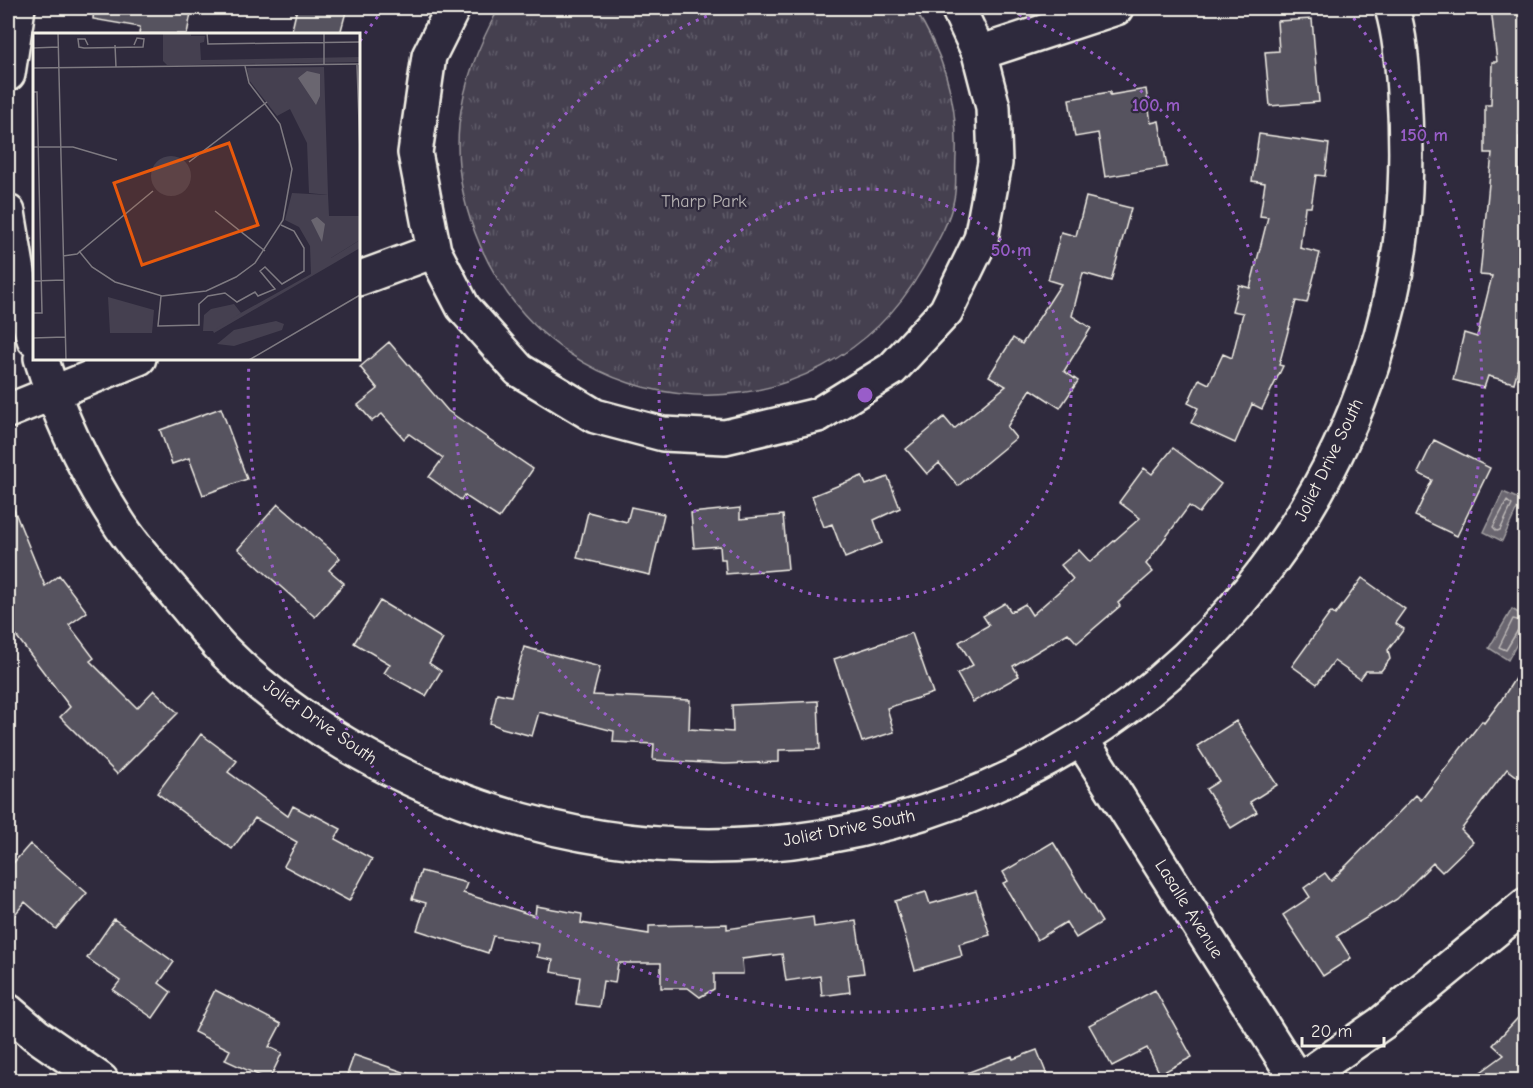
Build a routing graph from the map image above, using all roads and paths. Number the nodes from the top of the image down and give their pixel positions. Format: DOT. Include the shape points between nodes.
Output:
graph roads {
  1 [pos="18,8"];
  2 [pos="453,8"];
  3 [pos="958,8"];
  4 [pos="1116,8"];
  5 [pos="1392,8"];
  6 [pos="979,53"];
  7 [pos="8,74"];
  8 [pos="8,212"];
  9 [pos="434,251"];
  10 [pos="360,278"];
  11 [pos="33,336"];
  12 [pos="42,360"];
  13 [pos="133,360"];
  14 [pos="52,394"];
  15 [pos="8,411"];
  16 [pos="1081,739"];
  17 [pos="1526,905"];
  18 [pos="8,1011"];
  19 [pos="101,1080"];
  20 [pos="1298,1080"];
  1 -- 7 [label="street"];
  2 -- 9 [label="street" via="429,56 415,153"];
  3 -- 6 [label="street"];
  4 -- 6 [label="street"];
  5 -- 16 [label="street, Joliet Drive South" via="1400,32 1408,155 1403,230 1397,276 1382,336 1344,436 1300,523 1244,599 1157,681"];
  6 -- 9 [label="street" via="993,107 995,163 981,238 946,311 892,369 818,415 725,437 663,434 595,416 519,370 463,307"];
  8 -- 11 [label="street" via="23,302"];
  9 -- 10 [label="street"];
  12 -- 14 [label="street, Joliet Drive South"];
  13 -- 14 [label="street"];
  14 -- 15 [label="street"];
  14 -- 16 [label="street, Joliet Drive South" via="89,473 119,524 227,654 284,701 375,762 430,789 496,813 532,825 629,841 724,846 790,842 885,825 941,808 987,790"];
  16 -- 20 [label="street, Lasalle Avenue"];
  17 -- 20 [label="street" via="1382,1023"];
  18 -- 19 [label="street"];
}
